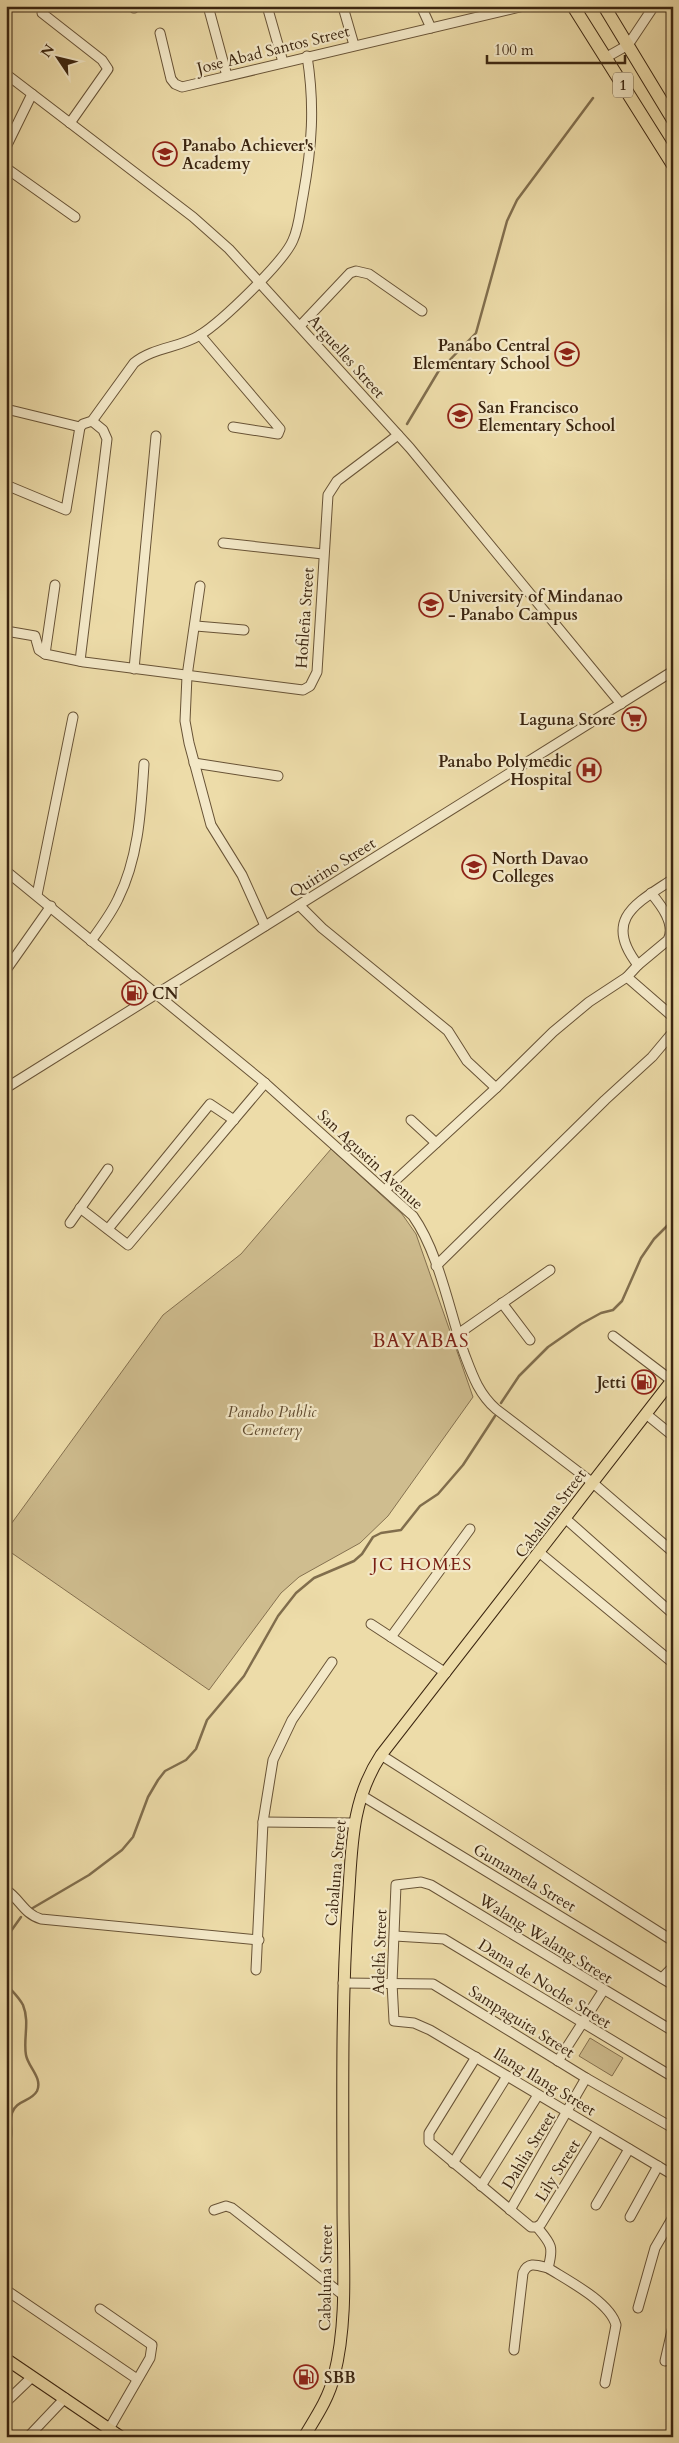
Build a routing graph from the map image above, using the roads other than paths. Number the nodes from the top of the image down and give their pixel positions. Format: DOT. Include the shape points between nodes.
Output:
graph roads {
  1 [pos="208,6"];
  2 [pos="267,6"];
  3 [pos="421,6"];
  4 [pos="524,6"];
  5 [pos="572,6"];
  6 [pos="604,6"];
  7 [pos="654,6"];
  8 [pos="343,8"];
  9 [pos="42,13"];
  10 [pos="431,28"];
  11 [pos="160,34"];
  12 [pos="354,45"];
  13 [pos="628,45"];
  14 [pos="307,56"];
  15 [pos="605,58"];
  16 [pos="283,62"];
  17 [pos="6,74"];
  18 [pos="227,76"];
  19 [pos="32,94"];
  20 [pos="673,120"];
  21 [pos="70,122"];
  22 [pos="6,147"];
  23 [pos="673,165"];
  24 [pos="6,168"];
  25 [pos="75,217"];
  26 [pos="259,281"];
  27 [pos="422,311"];
  28 [pos="300,326"];
  29 [pos="200,335"];
  30 [pos="6,409"];
  31 [pos="92,421"];
  32 [pos="80,427"];
  33 [pos="233,427"];
  34 [pos="398,434"];
  35 [pos="156,436"];
  36 [pos="6,484"];
  37 [pos="224,543"];
  38 [pos="323,554"];
  39 [pos="55,585"];
  40 [pos="200,586"];
  41 [pos="196,626"];
  42 [pos="244,630"];
  43 [pos="6,631"];
  44 [pos="45,654"];
  45 [pos="80,661"];
  46 [pos="134,669"];
  47 [pos="673,671"];
  48 [pos="187,676"];
  49 [pos="621,704"];
  50 [pos="73,717"];
  51 [pos="194,763"];
  52 [pos="144,764"];
  53 [pos="278,776"];
  54 [pos="6,871"];
  55 [pos="673,879"];
  56 [pos="651,893"];
  57 [pos="37,895"];
  58 [pos="299,905"];
  59 [pos="50,906"];
  60 [pos="265,926"];
  61 [pos="91,940"];
  62 [pos="638,965"];
  63 [pos="6,970"];
  64 [pos="627,976"];
  65 [pos="156,995"];
  66 [pos="673,1017"];
  67 [pos="673,1032"];
  68 [pos="265,1083"];
  69 [pos="6,1088"];
  70 [pos="496,1088"];
  71 [pos="234,1120"];
  72 [pos="411,1120"];
  73 [pos="436,1143"];
  74 [pos="108,1169"];
  75 [pos="385,1190"];
  76 [pos="80,1208"];
  77 [pos="70,1222"];
  78 [pos="108,1230"];
  79 [pos="436,1266"];
  80 [pos="550,1270"];
  81 [pos="502,1303"];
  82 [pos="458,1334"];
  83 [pos="613,1336"];
  84 [pos="530,1340"];
  85 [pos="672,1380"];
  86 [pos="646,1414"];
  87 [pos="673,1436"];
  88 [pos="593,1483"];
  89 [pos="566,1519"];
  90 [pos="470,1529"];
  91 [pos="673,1552"];
  92 [pos="540,1553"];
  93 [pos="673,1614"];
  94 [pos="371,1624"];
  95 [pos="391,1637"];
  96 [pos="332,1662"];
  97 [pos="673,1663"];
  98 [pos="446,1673"];
  99 [pos="381,1755"];
  100 [pos="361,1795"];
  101 [pos="264,1822"];
  102 [pos="354,1823"];
  103 [pos="400,1882"];
  104 [pos="6,1890"];
  105 [pos="395,1936"];
  106 [pos="259,1940"];
  107 [pos="673,1941"];
  108 [pos="673,1967"];
  109 [pos="256,1970"];
  110 [pos="662,1978"];
  111 [pos="343,1983"];
  112 [pos="392,1983"];
  113 [pos="673,1985"];
  114 [pos="603,1991"];
  115 [pos="398,2022"];
  116 [pos="582,2024"];
  117 [pos="673,2031"];
  118 [pos="476,2057"];
  119 [pos="558,2061"];
  120 [pos="507,2076"];
  121 [pos="673,2077"];
  122 [pos="586,2078"];
  123 [pos="538,2095"];
  124 [pos="568,2113"];
  125 [pos="673,2128"];
  126 [pos="598,2131"];
  127 [pos="629,2149"];
  128 [pos="453,2163"];
  129 [pos="658,2166"];
  130 [pos="673,2175"];
  131 [pos="481,2186"];
  132 [pos="596,2205"];
  133 [pos="214,2210"];
  134 [pos="510,2210"];
  135 [pos="630,2217"];
  136 [pos="673,2217"];
  137 [pos="539,2226"];
  138 [pos="548,2268"];
  139 [pos="6,2290"];
  140 [pos="342,2295"];
  141 [pos="638,2308"];
  142 [pos="100,2309"];
  143 [pos="673,2326"];
  144 [pos="514,2350"];
  145 [pos="6,2358"];
  146 [pos="665,2361"];
  147 [pos="32,2376"];
  148 [pos="137,2379"];
  149 [pos="604,2383"];
  150 [pos="65,2398"];
  151 [pos="6,2402"];
  152 [pos="109,2429"];
  153 [pos="28,2437"];
  154 [pos="121,2437"];
  155 [pos="304,2437"];
  1 -- 18 [label="street"];
  2 -- 16 [label="street"];
  3 -- 10 [label="street"];
  4 -- 10 [label="street, Jose Abad Santos Street"];
  5 -- 15 [label="highway, 1"];
  6 -- 13 [label="highway, 1"];
  7 -- 13 [label="street"];
  8 -- 12 [label="street"];
  9 -- 21 [label="street" via="102,60 108,69"];
  10 -- 12 [label="street, Jose Abad Santos Street"];
  11 -- 18 [label="street, Jose Abad Santos Street" via="175,84 182,87"];
  12 -- 14 [label="street, Jose Abad Santos Street"];
  13 -- 15 [label="street"];
  13 -- 20 [label="highway, 1"];
  14 -- 16 [label="street, Jose Abad Santos Street"];
  14 -- 26 [label="street" via="312,132 296,230 287,251"];
  15 -- 23 [label="highway, 1"];
  16 -- 18 [label="street, Jose Abad Santos Street"];
  17 -- 19 [label="street, Arguelles Street"];
  19 -- 21 [label="street, Arguelles Street"];
  19 -- 22 [label="street"];
  21 -- 26 [label="street, Arguelles Street" via="193,217"];
  24 -- 25 [label="street"];
  26 -- 28 [label="street, Arguelles Street"];
  26 -- 29 [label="street"];
  27 -- 28 [label="street" via="369,274 356,270"];
  28 -- 34 [label="street, Arguelles Street"];
  29 -- 31 [label="street" via="142,356 128,370"];
  29 -- 33 [label="street" via="280,429 278,434 271,434"];
  30 -- 32 [label="street"];
  31 -- 32 [label="street"];
  31 -- 45 [label="street" via="103,430 107,439"];
  32 -- 36 [label="street" via="66,510"];
  34 -- 38 [label="street, Hofileña Street" via="332,487 327,501"];
  34 -- 49 [label="street, Arguelles Street"];
  35 -- 46 [label="street"];
  37 -- 38 [label="street"];
  38 -- 48 [label="street, Hofileña Street" via="317,672 310,686 295,691"];
  39 -- 44 [label="street"];
  40 -- 41 [label="street"];
  41 -- 42 [label="street"];
  41 -- 48 [label="street"];
  43 -- 44 [label="street" via="35,636 39,650"];
  44 -- 45 [label="street, Hofileña Street"];
  45 -- 46 [label="street, Hofileña Street"];
  46 -- 48 [label="street, Hofileña Street"];
  47 -- 49 [label="street, Quirino Street"];
  48 -- 51 [label="street" via="185,721"];
  49 -- 58 [label="street, Quirino Street"];
  50 -- 57 [label="street"];
  51 -- 53 [label="street"];
  51 -- 60 [label="street" via="211,825 238,868"];
  52 -- 61 [label="street" via="140,820 126,879 118,898"];
  54 -- 57 [label="street, San Agustin Avenue"];
  55 -- 56 [label="street"];
  56 -- 62 [label="street" via="632,908 622,928 628,949"];
  56 -- 62 [label="street" via="668,920 671,935"];
  57 -- 59 [label="street, San Agustin Avenue"];
  58 -- 60 [label="street, Quirino Street"];
  58 -- 70 [label="street" via="322,928 440,1024 467,1061"];
  59 -- 61 [label="street, San Agustin Avenue"];
  59 -- 63 [label="street"];
  60 -- 65 [label="street, Quirino Street"];
  61 -- 65 [label="street, San Agustin Avenue"];
  62 -- 64 [label="street"];
  64 -- 66 [label="street"];
  64 -- 70 [label="street" via="553,1032"];
  65 -- 68 [label="street, San Agustin Avenue"];
  65 -- 69 [label="street, Quirino Street"];
  67 -- 79 [label="street" via="652,1057"];
  68 -- 71 [label="street"];
  68 -- 75 [label="street, San Agustin Avenue"];
  70 -- 73 [label="street"];
  71 -- 78 [label="street" via="128,1245"];
  71 -- 78 [label="street" via="210,1104"];
  72 -- 73 [label="street"];
  73 -- 75 [label="street"];
  74 -- 76 [label="street"];
  75 -- 79 [label="street, San Agustin Avenue" via="417,1222"];
  76 -- 77 [label="street"];
  76 -- 78 [label="street"];
  79 -- 82 [label="street, San Agustin Avenue"];
  80 -- 81 [label="street"];
  81 -- 82 [label="street"];
  81 -- 84 [label="street"];
  82 -- 88 [label="street, San Agustin Avenue" via="478,1388 487,1401"];
  83 -- 85 [label="street"];
  85 -- 86 [label="main road, Cabaluna Street"];
  86 -- 87 [label="street"];
  86 -- 88 [label="main road, Cabaluna Street"];
  88 -- 89 [label="main road, Cabaluna Street"];
  88 -- 91 [label="street, San Agustin Avenue"];
  89 -- 92 [label="main road, Cabaluna Street"];
  89 -- 93 [label="street"];
  90 -- 95 [label="street"];
  92 -- 97 [label="street"];
  92 -- 98 [label="main road, Cabaluna Street"];
  94 -- 95 [label="street"];
  95 -- 98 [label="street"];
  96 -- 101 [label="street" via="292,1720 278,1747 269,1778"];
  98 -- 99 [label="main road, Cabaluna Street"];
  99 -- 100 [label="main road, Cabaluna Street" via="366,1779"];
  99 -- 107 [label="street"];
  100 -- 102 [label="main road, Cabaluna Street"];
  100 -- 110 [label="street, Gumamela Street"];
  101 -- 102 [label="street"];
  101 -- 106 [label="street"];
  102 -- 111 [label="main road, Cabaluna Street"];
  103 -- 105 [label="street, Adelfa Street" via="395,1887"];
  103 -- 114 [label="street, Walang Walang Street" via="431,1885"];
  104 -- 106 [label="street" via="17,1897 26,1912 41,1919"];
  105 -- 112 [label="street, Adelfa Street"];
  105 -- 116 [label="street, Dama de Noche Street" via="444,1939"];
  106 -- 109 [label="street"];
  108 -- 110 [label="street"];
  110 -- 113 [label="street, Gumamela Street"];
  111 -- 112 [label="street, Sampaguita Street"];
  111 -- 140 [label="main road, Cabaluna Street"];
  112 -- 115 [label="street, Adelfa Street" via="392,2018"];
  112 -- 119 [label="street, Sampaguita Street" via="433,1984"];
  114 -- 116 [label="street"];
  114 -- 117 [label="street, Walang Walang Street"];
  115 -- 118 [label="street, Ilang Ilang Street" via="422,2025"];
  116 -- 119 [label="street"];
  116 -- 121 [label="street, Dama de Noche Street"];
  118 -- 120 [label="street, Ilang Ilang Street"];
  118 -- 128 [label="street" via="428,2138 431,2145"];
  119 -- 122 [label="street, Sampaguita Street"];
  120 -- 123 [label="street, Ilang Ilang Street"];
  120 -- 128 [label="street"];
  122 -- 124 [label="street, Dahlia Street"];
  122 -- 125 [label="street, Sampaguita Street"];
  123 -- 124 [label="street, Ilang Ilang Street"];
  123 -- 131 [label="street"];
  124 -- 126 [label="street, Ilang Ilang Street"];
  124 -- 134 [label="street, Dahlia Street"];
  126 -- 127 [label="street, Ilang Ilang Street"];
  126 -- 137 [label="street, Lily Street"];
  127 -- 129 [label="street, Ilang Ilang Street"];
  127 -- 132 [label="street"];
  128 -- 131 [label="street"];
  129 -- 130 [label="street, Ilang Ilang Street"];
  129 -- 135 [label="street"];
  131 -- 134 [label="street"];
  133 -- 140 [label="street" via="226,2206 232,2208"];
  134 -- 137 [label="street" via="531,2226"];
  136 -- 141 [label="street" via="655,2248"];
  137 -- 138 [label="street" via="552,2248"];
  138 -- 144 [label="street" via="532,2264 523,2273"];
  138 -- 149 [label="street" via="598,2302 614,2317 616,2325"];
  139 -- 148 [label="street"];
  140 -- 155 [label="main road, Cabaluna Street" via="339,2355 334,2378 325,2402"];
  142 -- 148 [label="street" via="152,2345 150,2358"];
  143 -- 146 [label="street"];
  145 -- 147 [label="main road"];
  147 -- 150 [label="main road"];
  147 -- 151 [label="street"];
  148 -- 152 [label="street"];
  150 -- 152 [label="main road"];
  150 -- 153 [label="street"];
  152 -- 154 [label="main road"];
}
